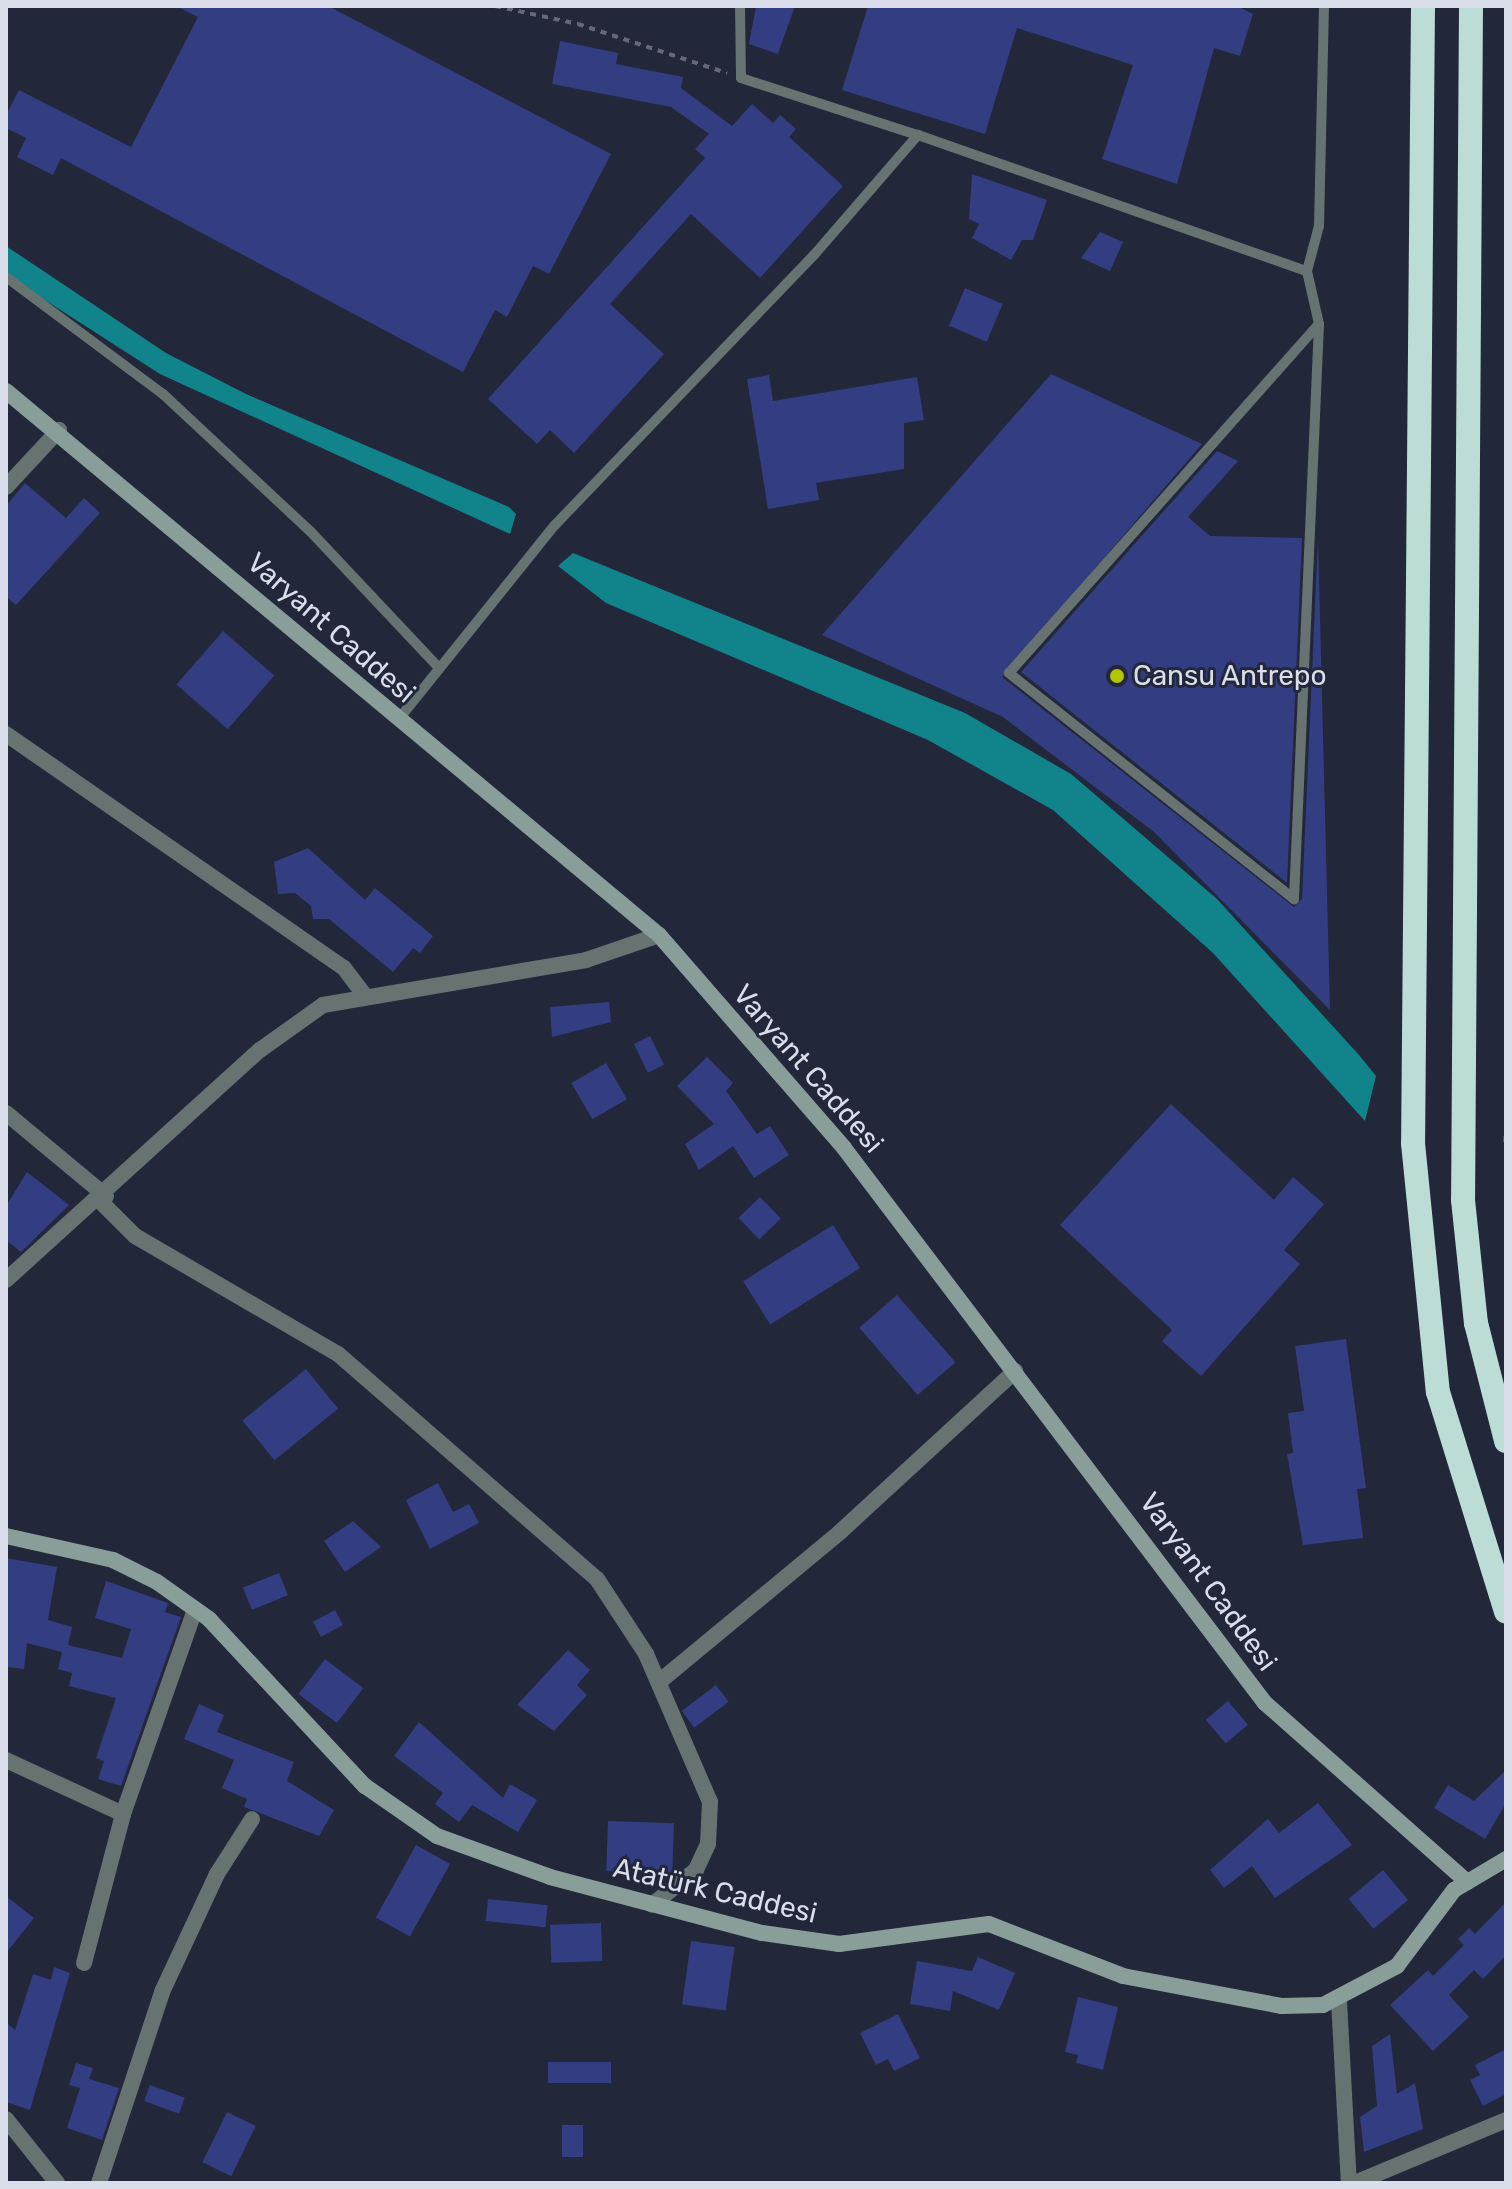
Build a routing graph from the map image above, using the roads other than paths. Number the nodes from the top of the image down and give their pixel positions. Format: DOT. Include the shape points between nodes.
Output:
graph roads {
  1 [pos="740,6"];
  2 [pos="1324,6"];
  3 [pos="1423,6"];
  4 [pos="1471,6"];
  5 [pos="918,135"];
  6 [pos="1307,271"];
  7 [pos="6,277"];
  8 [pos="1319,324"];
  9 [pos="6,391"];
  10 [pos="59,430"];
  11 [pos="6,487"];
  12 [pos="439,668"];
  13 [pos="398,720"];
  14 [pos="6,734"];
  15 [pos="659,935"];
  16 [pos="364,995"];
  17 [pos="6,1113"];
  18 [pos="103,1199"];
  19 [pos="6,1280"];
  20 [pos="1015,1371"];
  21 [pos="1506,1441"];
  22 [pos="6,1536"];
  23 [pos="195,1609"];
  24 [pos="1506,1612"];
  25 [pos="659,1682"];
  26 [pos="6,1760"];
  27 [pos="123,1814"];
  28 [pos="252,1819"];
  29 [pos="1506,1859"];
  30 [pos="1467,1882"];
  31 [pos="652,1905"];
  32 [pos="84,1963"];
  33 [pos="1339,2001"];
  34 [pos="6,2119"];
  35 [pos="1506,2120"];
  36 [pos="57,2183"];
  37 [pos="99,2183"];
  38 [pos="1352,2183"];
  1 -- 5 [label="lane" via="741,78"];
  2 -- 6 [label="lane" via="1319,226"];
  3 -- 24 [label="highway" via="1413,1143 1438,1392"];
  4 -- 21 [label="highway" via="1463,1200 1476,1323"];
  5 -- 6 [label="lane"];
  5 -- 12 [label="lane" via="814,255 555,525"];
  6 -- 8 [label="lane"];
  7 -- 12 [label="lane" via="163,394 311,532"];
  8 -- 8 [label="lane" via="1009,673 1294,899 1312,484"];
  9 -- 10 [label="street, Varyant Caddesi"];
  10 -- 11 [label="street"];
  10 -- 13 [label="street, Varyant Caddesi"];
  12 -- 13 [label="lane"];
  13 -- 15 [label="street, Varyant Caddesi"];
  14 -- 16 [label="street" via="344,968"];
  15 -- 16 [label="street" via="586,960"];
  15 -- 20 [label="street, Varyant Caddesi" via="844,1148"];
  16 -- 18 [label="street" via="323,1005 260,1050"];
  17 -- 18 [label="street"];
  18 -- 19 [label="street"];
  18 -- 25 [label="street" via="135,1236 338,1354 430,1440 550,1531 615,1603"];
  20 -- 25 [label="street" via="840,1532"];
  20 -- 30 [label="street, Varyant Caddesi" via="1265,1703"];
  22 -- 23 [label="street, Atatürk Caddesi" via="137,1569"];
  23 -- 27 [label="street"];
  23 -- 31 [label="street, Atatürk Caddesi" via="383,1802 481,1856"];
  25 -- 31 [label="street" via="711,1816 696,1870"];
  26 -- 27 [label="street"];
  27 -- 32 [label="street"];
  28 -- 37 [label="street" via="217,1874 162,1992"];
  29 -- 30 [label="street, Atatürk Caddesi"];
  30 -- 33 [label="street, Atatürk Caddesi" via="1444,1900 1397,1966"];
  31 -- 33 [label="street, Atatürk Caddesi" via="839,1944 989,1924 1144,1981 1282,2006"];
  33 -- 38 [label="street"];
  34 -- 36 [label="street"];
  35 -- 38 [label="street"];
}
